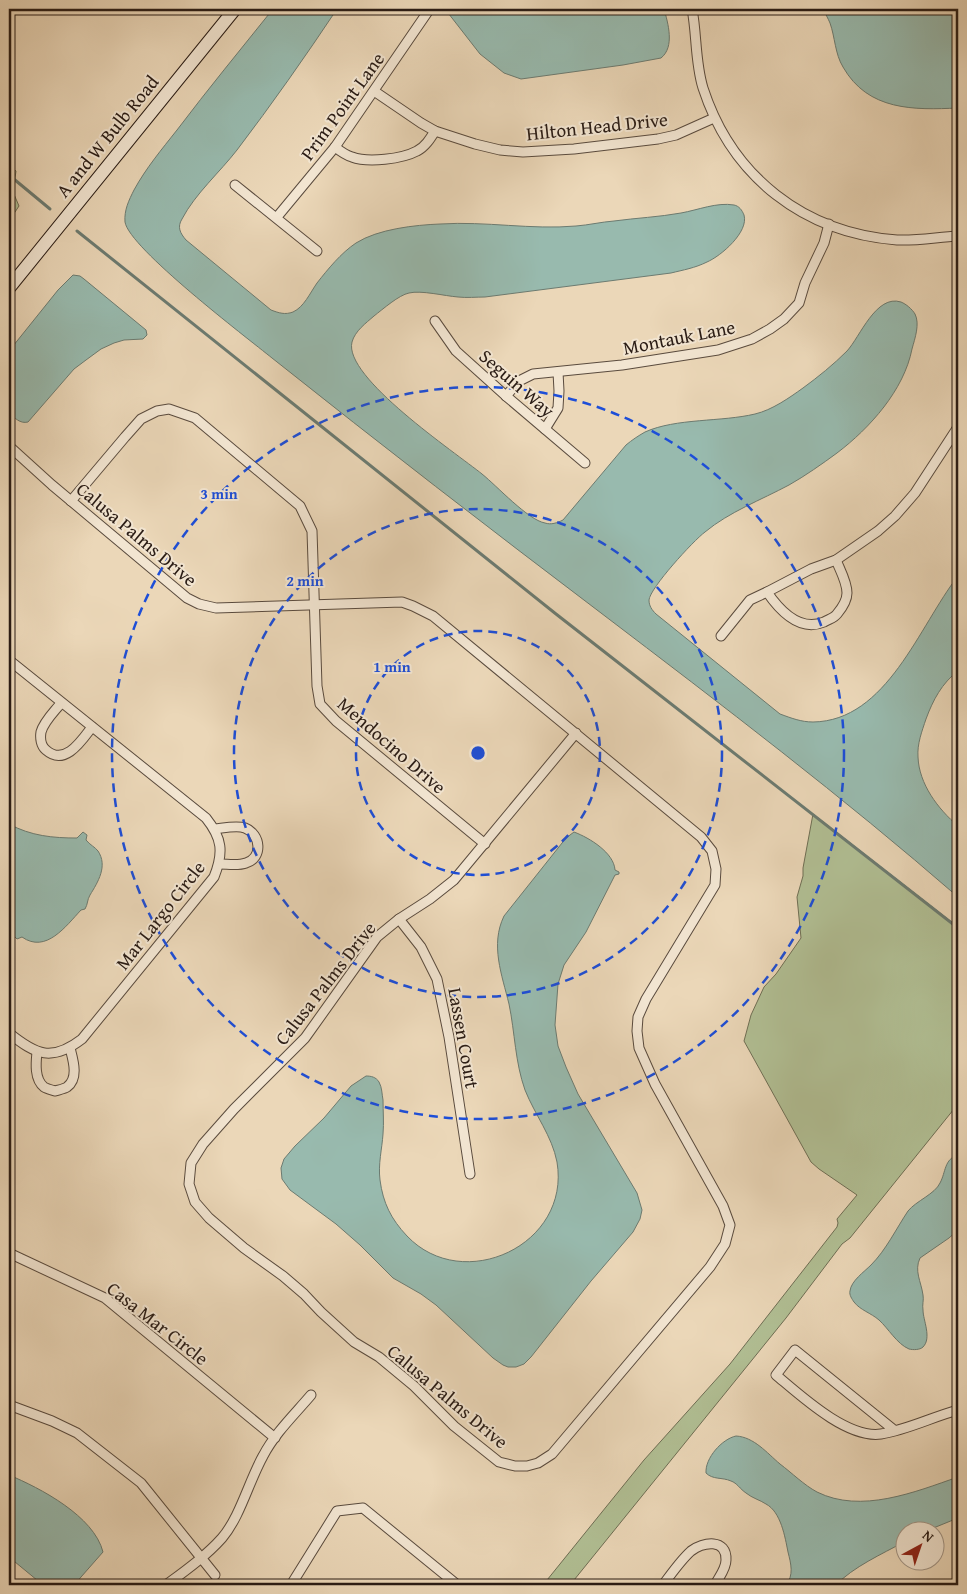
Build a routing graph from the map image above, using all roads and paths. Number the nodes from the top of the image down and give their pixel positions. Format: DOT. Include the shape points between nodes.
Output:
graph roads {
  1 [pos="236,9"];
  2 [pos="692,9"];
  3 [pos="429,10"];
  4 [pos="374,92"];
  5 [pos="714,118"];
  6 [pos="435,131"];
  7 [pos="335,147"];
  8 [pos="235,185"];
  9 [pos="277,218"];
  10 [pos="829,224"];
  11 [pos="958,236"];
  12 [pos="317,251"];
  13 [pos="9,288"];
  14 [pos="435,322"];
  15 [pos="558,372"];
  16 [pos="506,396"];
  17 [pos="958,427"];
  18 [pos="545,429"];
  19 [pos="9,446"];
  20 [pos="585,463"];
  21 [pos="71,501"];
  22 [pos="836,560"];
  23 [pos="767,592"];
  24 [pos="315,605"];
  25 [pos="721,636"];
  26 [pos="9,660"];
  27 [pos="61,702"];
  28 [pos="92,727"];
  29 [pos="576,734"];
  30 [pos="214,829"];
  31 [pos="485,844"];
  32 [pos="219,864"];
  33 [pos="399,919"];
  34 [pos="9,1033"];
  35 [pos="70,1048"];
  36 [pos="37,1052"];
  37 [pos="470,1174"];
  38 [pos="9,1253"];
  39 [pos="311,1395"];
  40 [pos="9,1405"];
  41 [pos="958,1410"];
  42 [pos="894,1430"];
  43 [pos="275,1438"];
  44 [pos="201,1557"];
  45 [pos="215,1575"];
  46 [pos="166,1585"];
  47 [pos="291,1585"];
  48 [pos="455,1585"];
  49 [pos="663,1585"];
  50 [pos="715,1585"];
  1 -- 13 [label="street, A and W Bulb Road"];
  2 -- 5 [label="street" via="700,78"];
  3 -- 4 [label="street, Prim Point Lane"];
  4 -- 6 [label="street, Hilton Head Drive"];
  4 -- 7 [label="street, Prim Point Lane"];
  5 -- 6 [label="street, Hilton Head Drive" via="676,135 658,139 523,152 500,150"];
  5 -- 10 [label="street" via="748,169 767,188 798,210"];
  6 -- 7 [label="street" via="418,150 390,158 353,158"];
  7 -- 9 [label="street, Prim Point Lane"];
  8 -- 9 [label="street"];
  9 -- 12 [label="street"];
  10 -- 11 [label="street" via="861,234 900,240"];
  10 -- 15 [label="street, Montauk Lane" via="799,303 784,319 752,339 718,350"];
  14 -- 16 [label="street, Seguin Way" via="456,351"];
  15 -- 16 [label="street, Montauk Lane" via="534,374 519,381"];
  15 -- 18 [label="street" via="558,408"];
  16 -- 18 [label="street, Seguin Way"];
  17 -- 22 [label="street" via="907,504 878,531"];
  18 -- 20 [label="street, Seguin Way"];
  19 -- 21 [label="street, Calusa Palms Drive"];
  21 -- 24 [label="street, Calusa Palms Drive" via="187,598 199,604 216,608"];
  21 -- 24 [label="street, Mendocino Drive" via="142,419 169,409 195,418 300,506 312,531"];
  22 -- 23 [label="street"];
  22 -- 23 [label="street" via="846,584 847,598 833,618 816,625 806,624 787,616"];
  23 -- 25 [label="street" via="745,604"];
  24 -- 29 [label="street, Calusa Palms Drive" via="402,602 414,606 433,616"];
  24 -- 31 [label="street, Mendocino Drive" via="320,704 336,721"];
  26 -- 27 [label="street, Mar Largo Circle"];
  27 -- 28 [label="street, Mar Largo Circle"];
  27 -- 28 [label="street" via="41,731 44,749 60,756 66,754"];
  28 -- 30 [label="street, Mar Largo Circle" via="206,818"];
  29 -- 31 [label="street, Calusa Palms Drive"];
  29 -- 33 [label="street, Calusa Palms Drive" via="701,837 712,851 715,885 646,999 638,1017 637,1031 639,1048 650,1073 723,1206 730,1225 725,1244 710,1267 552,1454 527,1466 499,1462 454,1426 414,1386 379,1357 354,1342 304,1294 209,1218 195,1202 188,1184 191,1163 203,1144 305,1038 377,937"];
  30 -- 32 [label="street, Mar Largo Circle" via="220,846"];
  30 -- 32 [label="street" via="244,827 258,839 258,850 252,860 240,865"];
  31 -- 33 [label="street, Calusa Palms Drive" via="454,880"];
  32 -- 35 [label="street, Mar Largo Circle" via="214,876 120,993 82,1039"];
  33 -- 37 [label="street, Lassen Court" via="421,947 437,979"];
  34 -- 36 [label="street"];
  35 -- 36 [label="street" via="54,1053"];
  35 -- 36 [label="street" via="74,1078 67,1087 55,1091 43,1086 38,1077"];
  38 -- 43 [label="street, Casa Mar Circle" via="105,1298"];
  39 -- 43 [label="street"];
  40 -- 44 [label="street" via="77,1433 141,1483"];
  41 -- 42 [label="street"];
  42 -- 42 [label="street" via="864,1434 846,1426 822,1412 776,1375 795,1350"];
  43 -- 44 [label="street" via="263,1455 228,1529"];
  44 -- 45 [label="street"];
  44 -- 46 [label="street"];
  47 -- 48 [label="street" via="337,1510 363,1508"];
  49 -- 50 [label="street" via="690,1552 710,1543 723,1549 727,1558"];
}
